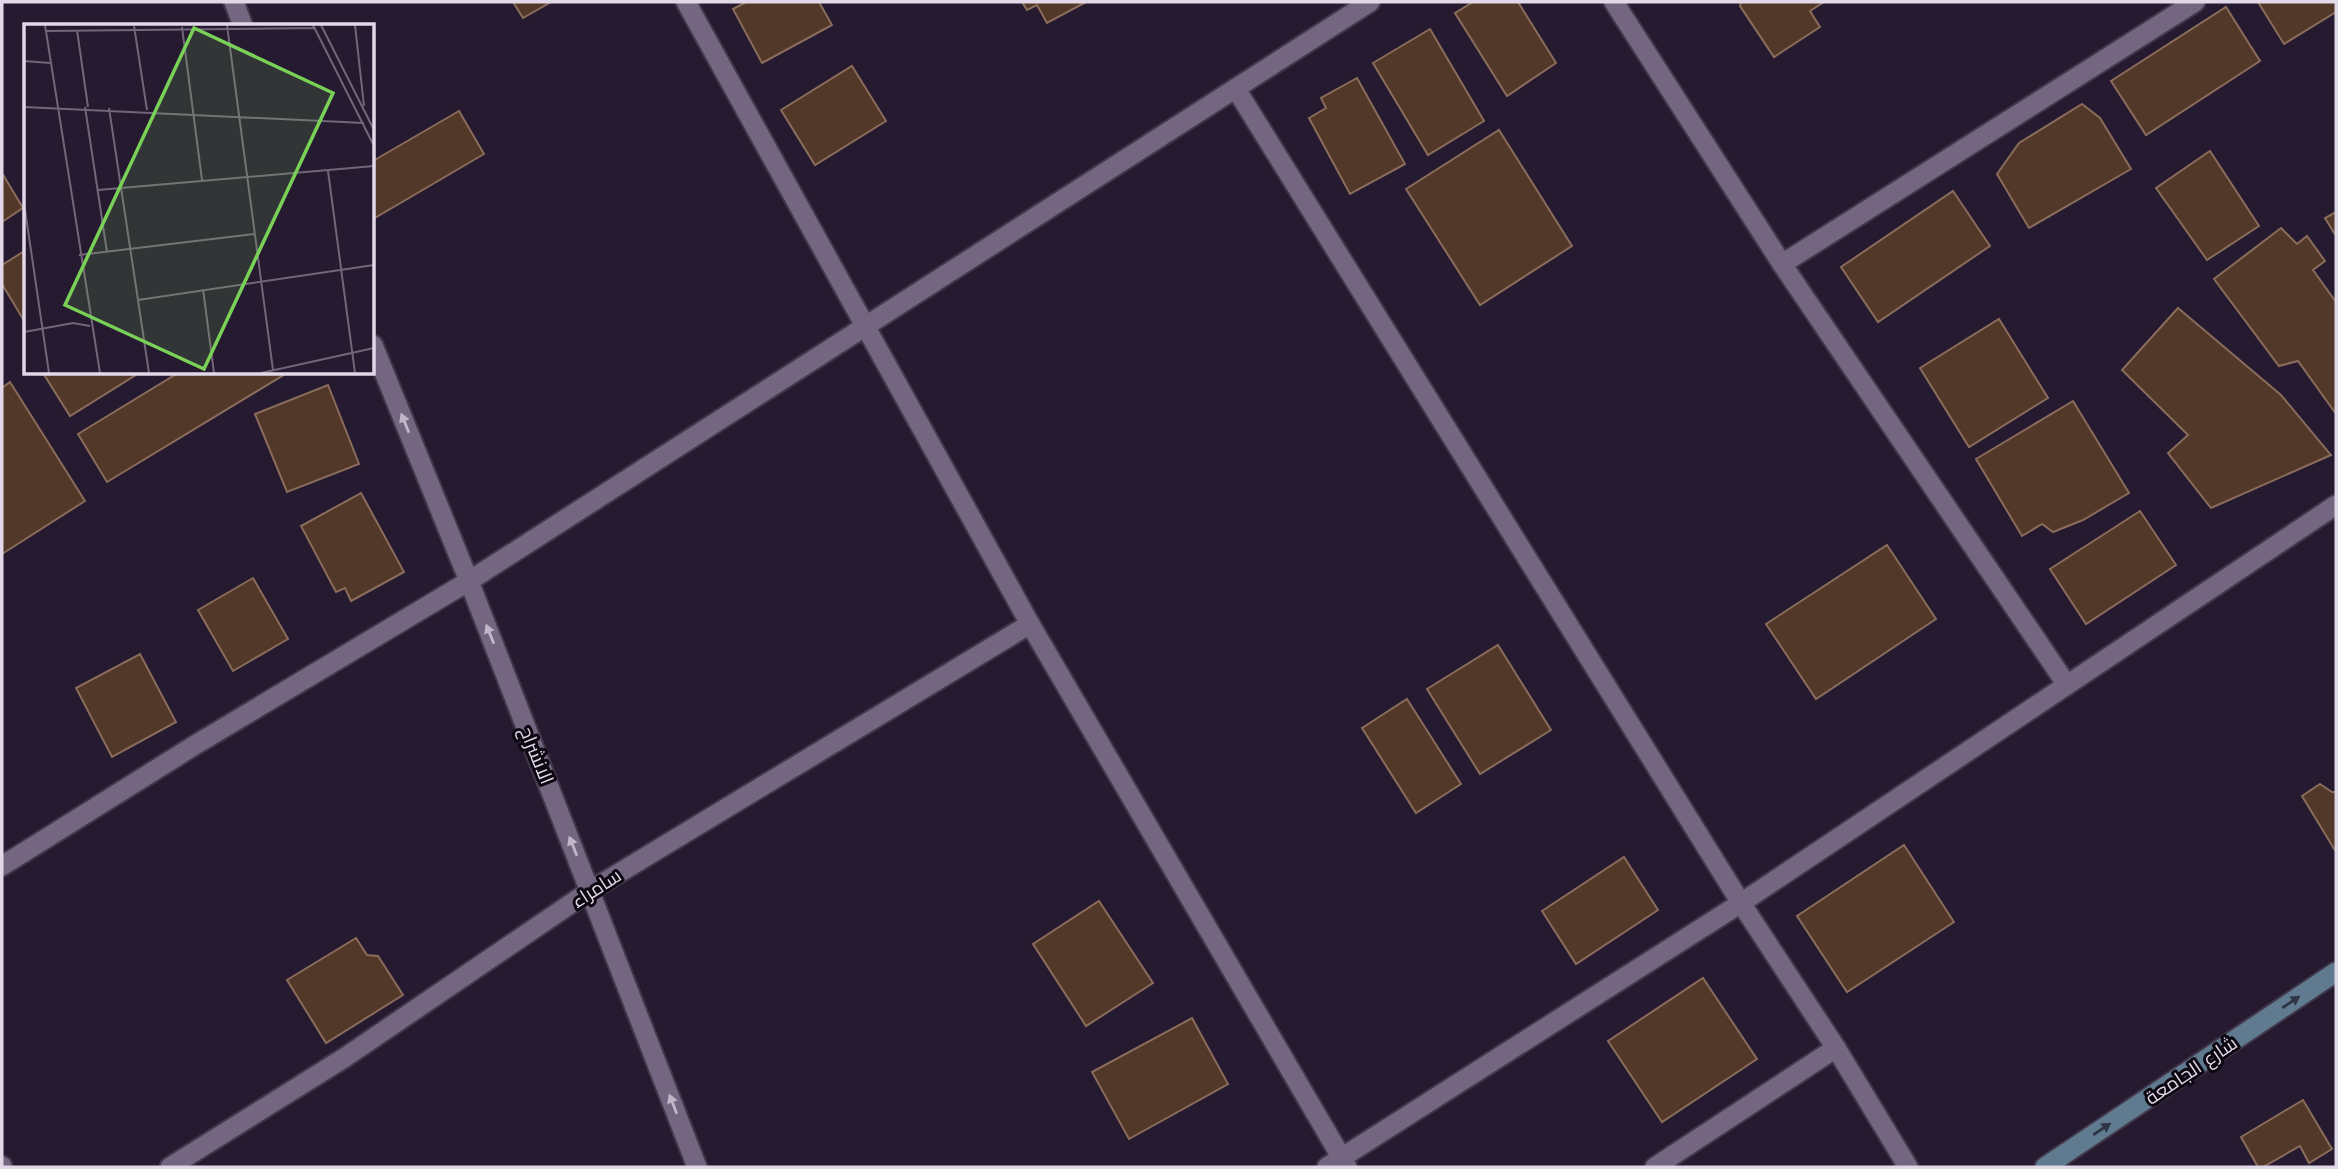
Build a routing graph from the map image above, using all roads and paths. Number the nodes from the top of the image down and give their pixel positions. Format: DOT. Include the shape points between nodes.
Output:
graph roads {
  1 [pos="233,2"];
  2 [pos="686,2"];
  3 [pos="1370,2"];
  4 [pos="1614,2"];
  5 [pos="2195,2"];
  6 [pos="242,24"];
  7 [pos="1236,89"];
  8 [pos="1782,264"];
  9 [pos="866,324"];
  10 [pos="374,347"];
  11 [pos="2336,505"];
  12 [pos="469,581"];
  13 [pos="1030,624"];
  14 [pos="2067,685"];
  15 [pos="2,866"];
  16 [pos="591,890"];
  17 [pos="1741,903"];
  18 [pos="2336,972"];
  19 [pos="1836,1048"];
  20 [pos="1339,1164"];
  21 [pos="170,1167"];
  22 [pos="697,1167"];
  23 [pos="1655,1167"];
  24 [pos="1908,1167"];
  25 [pos="2045,1167"];
  1 -- 6 [label="street"];
  2 -- 9 [label="street"];
  3 -- 7 [label="street"];
  4 -- 8 [label="street"];
  5 -- 8 [label="street"];
  7 -- 9 [label="street"];
  7 -- 17 [label="street"];
  8 -- 14 [label="street"];
  9 -- 12 [label="street"];
  9 -- 13 [label="street"];
  12 -- 10 [label="street, الانشراح, one-way"];
  11 -- 14 [label="street"];
  12 -- 15 [label="street"];
  16 -- 12 [label="street, الانشراح, one-way"];
  13 -- 16 [label="street, سامراء"];
  13 -- 20 [label="street"];
  14 -- 17 [label="street"];
  16 -- 21 [label="street, سامراء" via="344,1058"];
  22 -- 16 [label="street, الانشراح, one-way"];
  17 -- 19 [label="street"];
  17 -- 20 [label="street"];
  25 -- 18 [label="main road, شارع الجامعة, one-way"];
  19 -- 23 [label="street"];
  19 -- 24 [label="street"];
}
